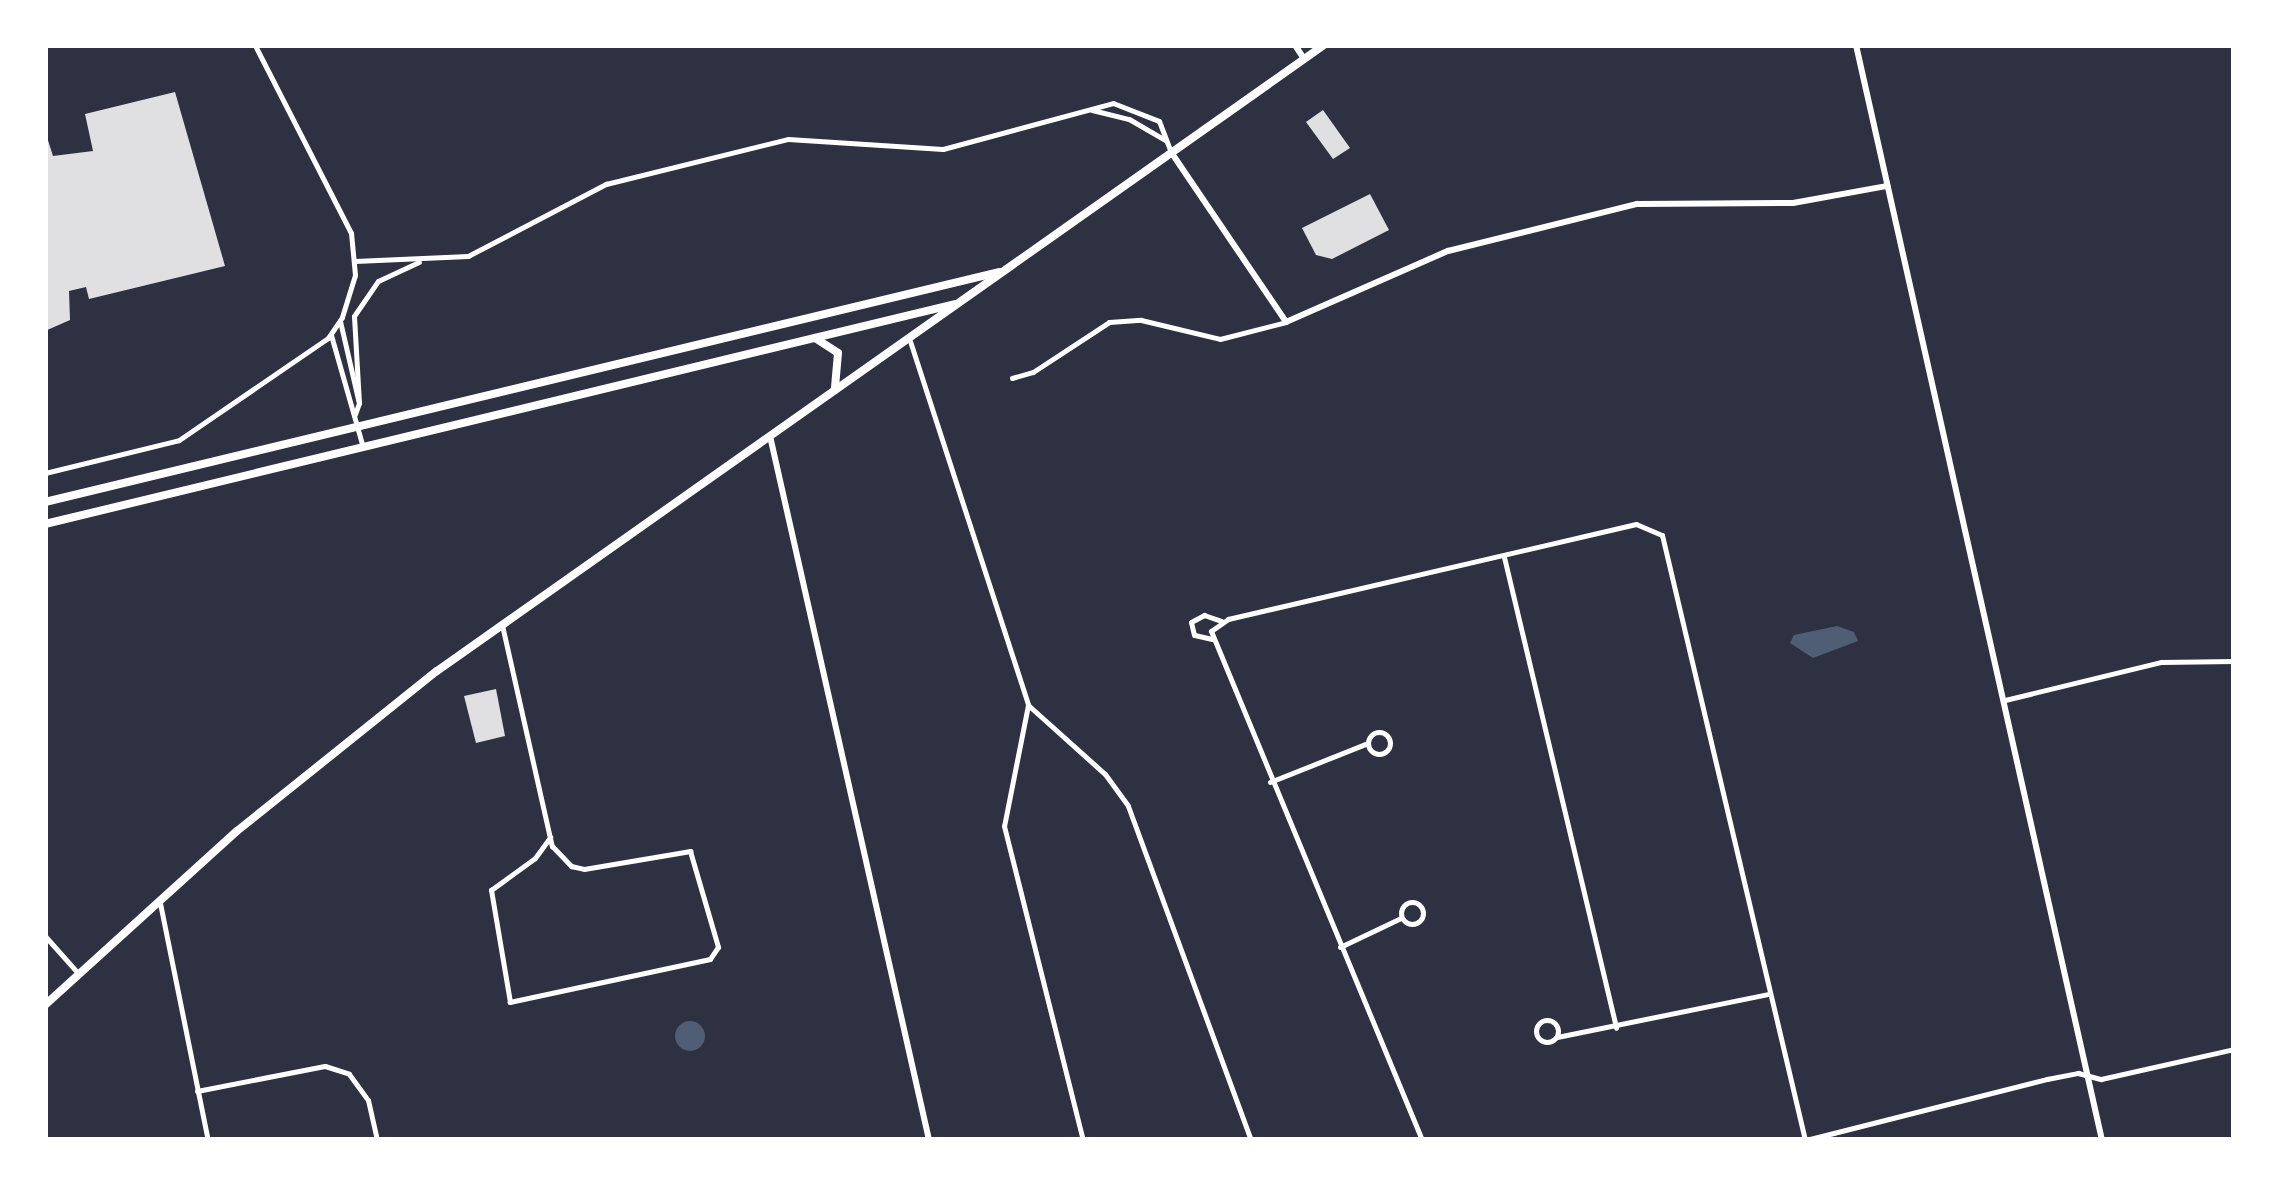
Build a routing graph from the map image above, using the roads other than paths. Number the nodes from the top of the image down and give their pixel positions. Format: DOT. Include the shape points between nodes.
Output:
graph roads {
  1 [pos="255,45"];
  2 [pos="1295,45"];
  3 [pos="1324,45"];
  4 [pos="1856,45"];
  5 [pos="1304,59"];
  6 [pos="1092,110"];
  7 [pos="1165,140"];
  8 [pos="1172,152"];
  9 [pos="1887,186"];
  10 [pos="356,261"];
  11 [pos="423,261"];
  12 [pos="1004,270"];
  13 [pos="960,303"];
  14 [pos="340,320"];
  15 [pos="1286,322"];
  16 [pos="331,335"];
  17 [pos="815,338"];
  18 [pos="910,341"];
  19 [pos="1012,378"];
  20 [pos="835,392"];
  21 [pos="359,402"];
  22 [pos="356,419"];
  23 [pos="770,436"];
  24 [pos="363,447"];
  25 [pos="45,473"];
  26 [pos="45,502"];
  27 [pos="45,524"];
  28 [pos="1504,557"];
  29 [pos="1221,621"];
  30 [pos="502,625"];
  31 [pos="1211,635"];
  32 [pos="2234,661"];
  33 [pos="2005,700"];
  34 [pos="1028,705"];
  35 [pos="1368,743"];
  36 [pos="1270,782"];
  37 [pos="550,838"];
  38 [pos="159,899"];
  39 [pos="1402,918"];
  40 [pos="45,936"];
  41 [pos="1340,948"];
  42 [pos="78,974"];
  43 [pos="1768,994"];
  44 [pos="45,1005"];
  45 [pos="1616,1028"];
  46 [pos="1556,1037"];
  47 [pos="2234,1049"];
  48 [pos="2089,1076"];
  49 [pos="197,1092"];
  50 [pos="208,1140"];
  51 [pos="377,1140"];
  52 [pos="929,1140"];
  53 [pos="1083,1140"];
  54 [pos="1250,1140"];
  55 [pos="1422,1140"];
  56 [pos="1806,1140"];
  57 [pos="2102,1140"];
  1 -- 10 [label="street" via="348,224"];
  2 -- 5 [label="street"];
  3 -- 5 [label="main road"];
  4 -- 9 [label="street"];
  5 -- 8 [label="main road"];
  6 -- 7 [label="street" via="1129,119"];
  6 -- 7 [label="street" via="1114,103 1140,109 1166,128"];
  6 -- 11 [label="street" via="942,149 779,141 612,182 489,248"];
  7 -- 8 [label="street"];
  8 -- 12 [label="main road"];
  8 -- 15 [label="street"];
  9 -- 15 [label="street" via="1793,203 1637,204 1448,251"];
  9 -- 33 [label="street"];
  10 -- 11 [label="street"];
  10 -- 14 [label="street"];
  11 -- 21 [label="street" via="385,277 364,297 351,329"];
  12 -- 13 [label="main road"];
  12 -- 22 [label="main road"];
  13 -- 17 [label="main road"];
  13 -- 18 [label="main road"];
  14 -- 16 [label="street"];
  14 -- 21 [label="street"];
  15 -- 19 [label="street" via="1220,340 1127,319 1099,326 1033,372"];
  16 -- 22 [label="street"];
  16 -- 25 [label="street" via="179,440"];
  17 -- 20 [label="main road" via="838,353"];
  17 -- 24 [label="main road"];
  18 -- 20 [label="main road"];
  18 -- 34 [label="street"];
  20 -- 23 [label="main road"];
  21 -- 22 [label="street"];
  22 -- 24 [label="street"];
  22 -- 26 [label="main road"];
  23 -- 30 [label="main road"];
  23 -- 52 [label="street"];
  24 -- 27 [label="main road"];
  28 -- 29 [label="street"];
  28 -- 43 [label="street" via="1636,524 1662,534"];
  28 -- 45 [label="street"];
  29 -- 31 [label="street"];
  29 -- 31 [label="street" via="1204,615 1192,622 1198,638"];
  30 -- 37 [label="street"];
  30 -- 38 [label="main road" via="294,782"];
  31 -- 36 [label="street"];
  32 -- 33 [label="street" via="2161,662"];
  33 -- 48 [label="street"];
  34 -- 53 [label="street" via="1004,826"];
  34 -- 54 [label="street" via="1105,774 1128,806"];
  35 -- 35 [label="street" via="1378,732 1390,741 1378,754"];
  35 -- 36 [label="street"];
  36 -- 41 [label="street"];
  37 -- 37 [label="street" via="564,861 584,869 690,852 718,947 710,960 510,1002 491,890 535,858"];
  38 -- 42 [label="main road"];
  38 -- 49 [label="street"];
  39 -- 39 [label="street" via="1406,902 1422,908 1416,923"];
  39 -- 41 [label="street"];
  40 -- 42 [label="street"];
  41 -- 55 [label="street"];
  42 -- 44 [label="main road"];
  43 -- 45 [label="street"];
  43 -- 56 [label="street"];
  45 -- 46 [label="street"];
  46 -- 46 [label="street" via="1541,1041 1538,1024 1555,1023"];
  47 -- 48 [label="street" via="2101,1079"];
  48 -- 56 [label="street" via="2030,1084"];
  48 -- 57 [label="street"];
  49 -- 50 [label="street"];
  49 -- 51 [label="street" via="325,1066 349,1074 368,1100"];
}
